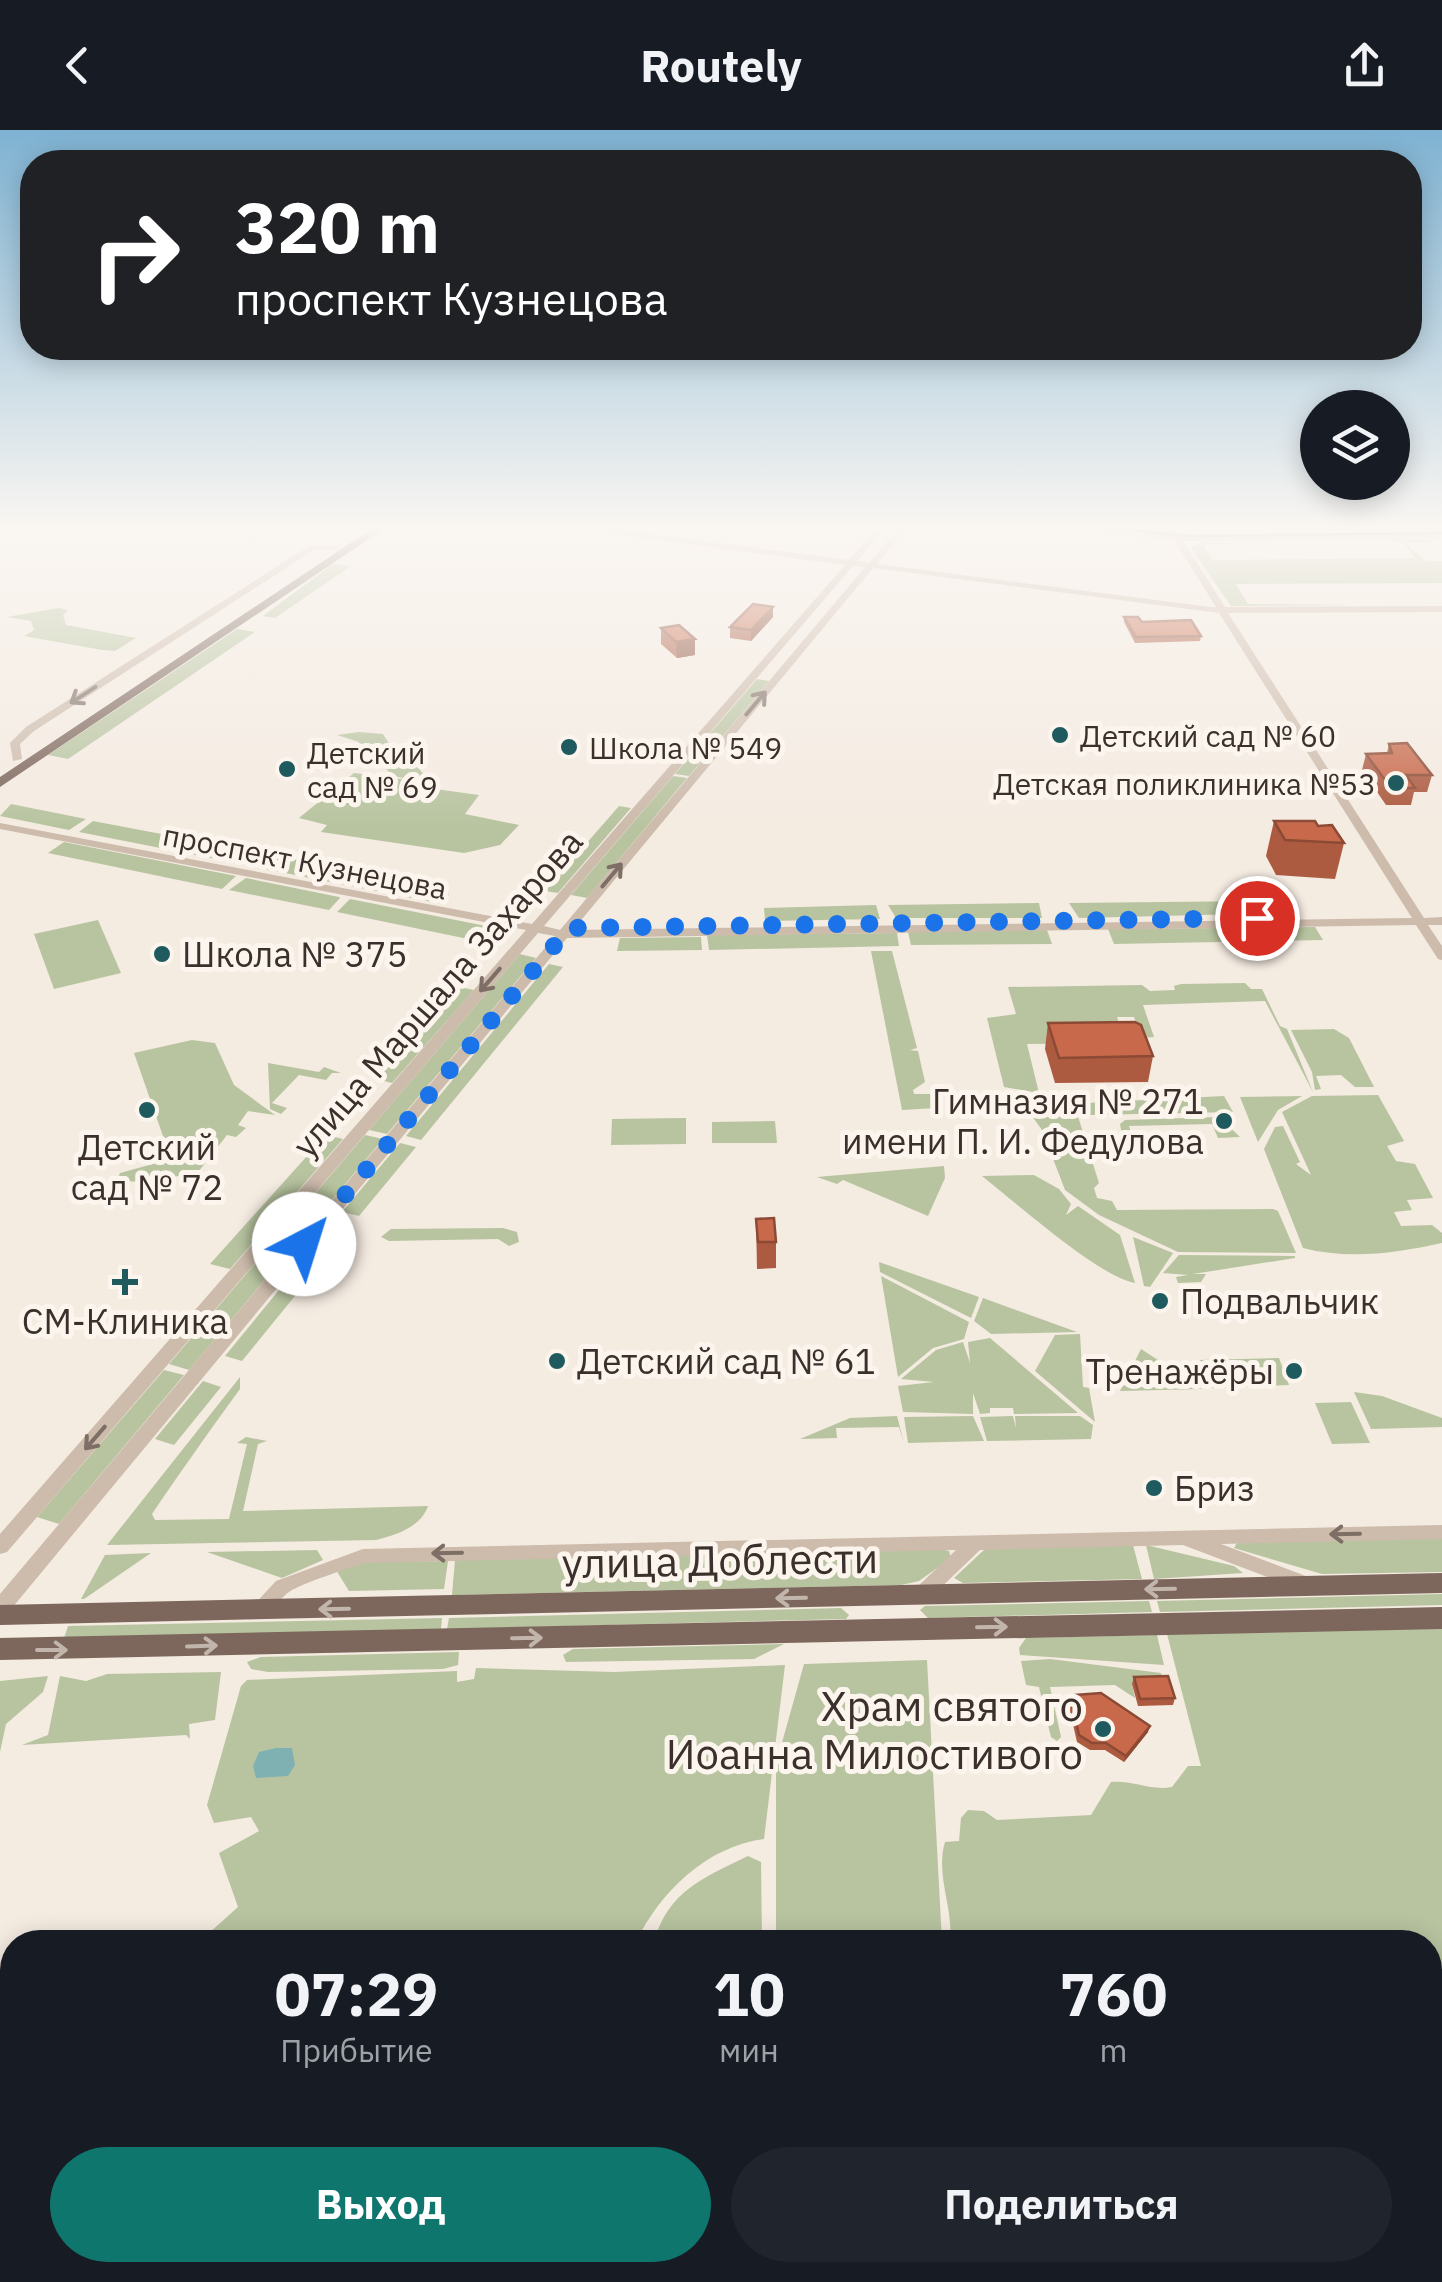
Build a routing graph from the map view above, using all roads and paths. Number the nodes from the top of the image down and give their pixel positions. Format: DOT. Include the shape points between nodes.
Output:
graph roads {
  1 [pos="190,626"];
  2 [pos="217,626"];
  3 [pos="233,626"];
  4 [pos="796,626"];
  5 [pos="821,626"];
  6 [pos="1231,626"];
  7 [pos="17,759"];
  8 [pos="0,770"];
  9 [pos="0,782"];
  10 [pos="0,823"];
  11 [pos="1418,918"];
  12 [pos="1442,918"];
  13 [pos="536,928"];
  14 [pos="566,931"];
  15 [pos="1442,956"];
  16 [pos="1442,1532"];
  17 [pos="1184,1538"];
  18 [pos="976,1542"];
  19 [pos="0,1547"];
  20 [pos="1442,1583"];
  21 [pos="1312,1586"];
  22 [pos="920,1595"];
  23 [pos="845,1597"];
  24 [pos="258,1610"];
  25 [pos="0,1612"];
  26 [pos="1442,1618"];
  27 [pos="925,1628"];
  28 [pos="847,1630"];
  29 [pos="0,1648"];
  1 -- 7 [label="street, one-way" via="30,729 15,743"];
  2 -- 7 [label="main road"];
  3 -- 9 [label="main road"];
  4 -- 13 [label="street, улица Маршала Захарова"];
  14 -- 5 [label="street, улица Маршала Захарова, one-way"];
  6 -- 11 [label="street"];
  7 -- 8 [label="main road"];
  10 -- 13 [label="street, проспект Кузнецова"];
  11 -- 12 [label="street, проспект Кузнецова"];
  11 -- 14 [label="street, проспект Кузнецова"];
  11 -- 15 [label="street"];
  13 -- 14 [label="street, проспект Кузнецова"];
  13 -- 19 [label="street, улица Маршала Захарова, one-way"];
  14 -- 25 [label="street, улица Маршала Захарова"];
  16 -- 17 [label="street, one-way"];
  17 -- 18 [label="street"];
  17 -- 21 [label="street"];
  18 -- 22 [label="street"];
  18 -- 24 [label="street, one-way" via="363,1556 283,1586"];
  20 -- 21 [label="main road, улица Доблести"];
  21 -- 22 [label="main road, улица Доблести, one-way"];
  22 -- 23 [label="main road, улица Доблести"];
  22 -- 27 [label="main road" via="908,1608"];
  23 -- 24 [label="main road, улица Доблести, one-way"];
  23 -- 28 [label="main road" via="858,1618"];
  24 -- 25 [label="main road, улица Доблести"];
  27 -- 26 [label="main road, улица Доблести, one-way"];
  27 -- 28 [label="main road, улица Доблести"];
  29 -- 28 [label="main road, улица Доблести, one-way"];
}
